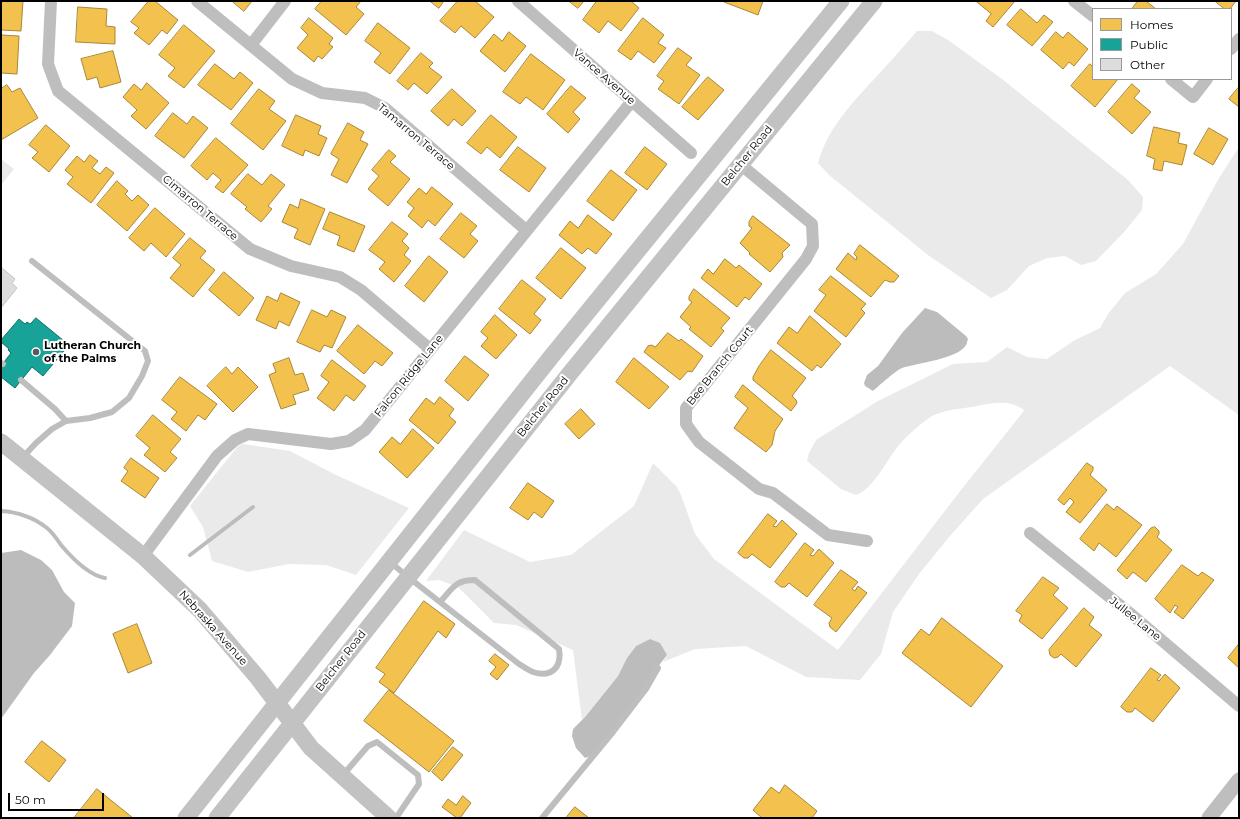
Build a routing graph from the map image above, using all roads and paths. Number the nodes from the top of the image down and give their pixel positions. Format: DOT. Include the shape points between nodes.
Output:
graph roads {
  1 [pos="51,1"];
  2 [pos="197,1"];
  3 [pos="285,1"];
  4 [pos="518,1"];
  5 [pos="841,1"];
  6 [pos="874,1"];
  7 [pos="1074,1"];
  8 [pos="1092,15"];
  9 [pos="1239,39"];
  10 [pos="251,45"];
  11 [pos="1232,48"];
  12 [pos="1172,80"];
  13 [pos="1206,80"];
  14 [pos="632,101"];
  15 [pos="690,152"];
  16 [pos="740,164"];
  17 [pos="526,230"];
  18 [pos="32,260"];
  19 [pos="430,349"];
  20 [pos="21,380"];
  21 [pos="66,421"];
  22 [pos="1,442"];
  23 [pos="22,459"];
  24 [pos="1030,533"];
  25 [pos="867,541"];
  26 [pos="143,556"];
  27 [pos="388,561"];
  28 [pos="408,577"];
  29 [pos="440,602"];
  30 [pos="658,668"];
  31 [pos="277,702"];
  32 [pos="1239,706"];
  33 [pos="292,723"];
  34 [pos="342,776"];
  35 [pos="1239,780"];
  36 [pos="186,818"];
  37 [pos="217,818"];
  38 [pos="389,818"];
  39 [pos="396,818"];
  40 [pos="542,818"];
  41 [pos="1208,818"];
  1 -- 19 [label="street, Cimarron Terrace" via="48,64 58,91 250,249 290,266 340,277 361,290"];
  2 -- 10 [label="street, Tamarron Terrace"];
  3 -- 10 [label="street"];
  4 -- 14 [label="street, Vance Avenue"];
  5 -- 27 [label="main road"];
  6 -- 16 [label="main road, Belcher Road"];
  7 -- 8 [label="street"];
  9 -- 11 [label="street"];
  10 -- 17 [label="street, Tamarron Terrace" via="292,79 322,93 365,98 385,108"];
  12 -- 13 [label="street" via="1193,97"];
  14 -- 15 [label="street, Vance Avenue"];
  14 -- 17 [label="street, Falcon Ridge Lane"];
  16 -- 25 [label="street, Bee Branch Court" via="812,224 813,246 806,259 686,408 686,424 699,442 759,489 773,493 828,535"];
  16 -- 28 [label="main road, Belcher Road"];
  17 -- 19 [label="street, Falcon Ridge Lane"];
  18 -- 21 [label="lane" via="145,351 148,361 129,398 112,412"];
  19 -- 26 [label="street, Falcon Ridge Lane" via="365,430 349,441 330,444 248,434 235,440 217,456"];
  20 -- 21 [label="lane"];
  21 -- 23 [label="lane" via="52,429"];
  22 -- 23 [label="main road, Nebraska Avenue"];
  23 -- 26 [label="main road, Nebraska Avenue"];
  24 -- 32 [label="street, Jullee Lane"];
  26 -- 31 [label="main road, Nebraska Avenue" via="200,610"];
  27 -- 28 [label="lane"];
  27 -- 31 [label="main road"];
  28 -- 29 [label="lane"];
  28 -- 33 [label="main road, Belcher Road"];
  29 -- 29 [label="lane" via="519,664 534,672 546,674 558,665 558,649 551,641 475,580 464,580 456,584"];
  30 -- 40 [label="lane" via="641,695"];
  31 -- 33 [label="main road, Nebraska Avenue"];
  31 -- 36 [label="main road"];
  33 -- 34 [label="main road, Nebraska Avenue" via="311,748"];
  33 -- 37 [label="main road, Belcher Road"];
  34 -- 38 [label="main road, Nebraska Avenue"];
  34 -- 39 [label="lane" via="368,746 377,742 418,775 419,784"];
  35 -- 41 [label="street"];
}
